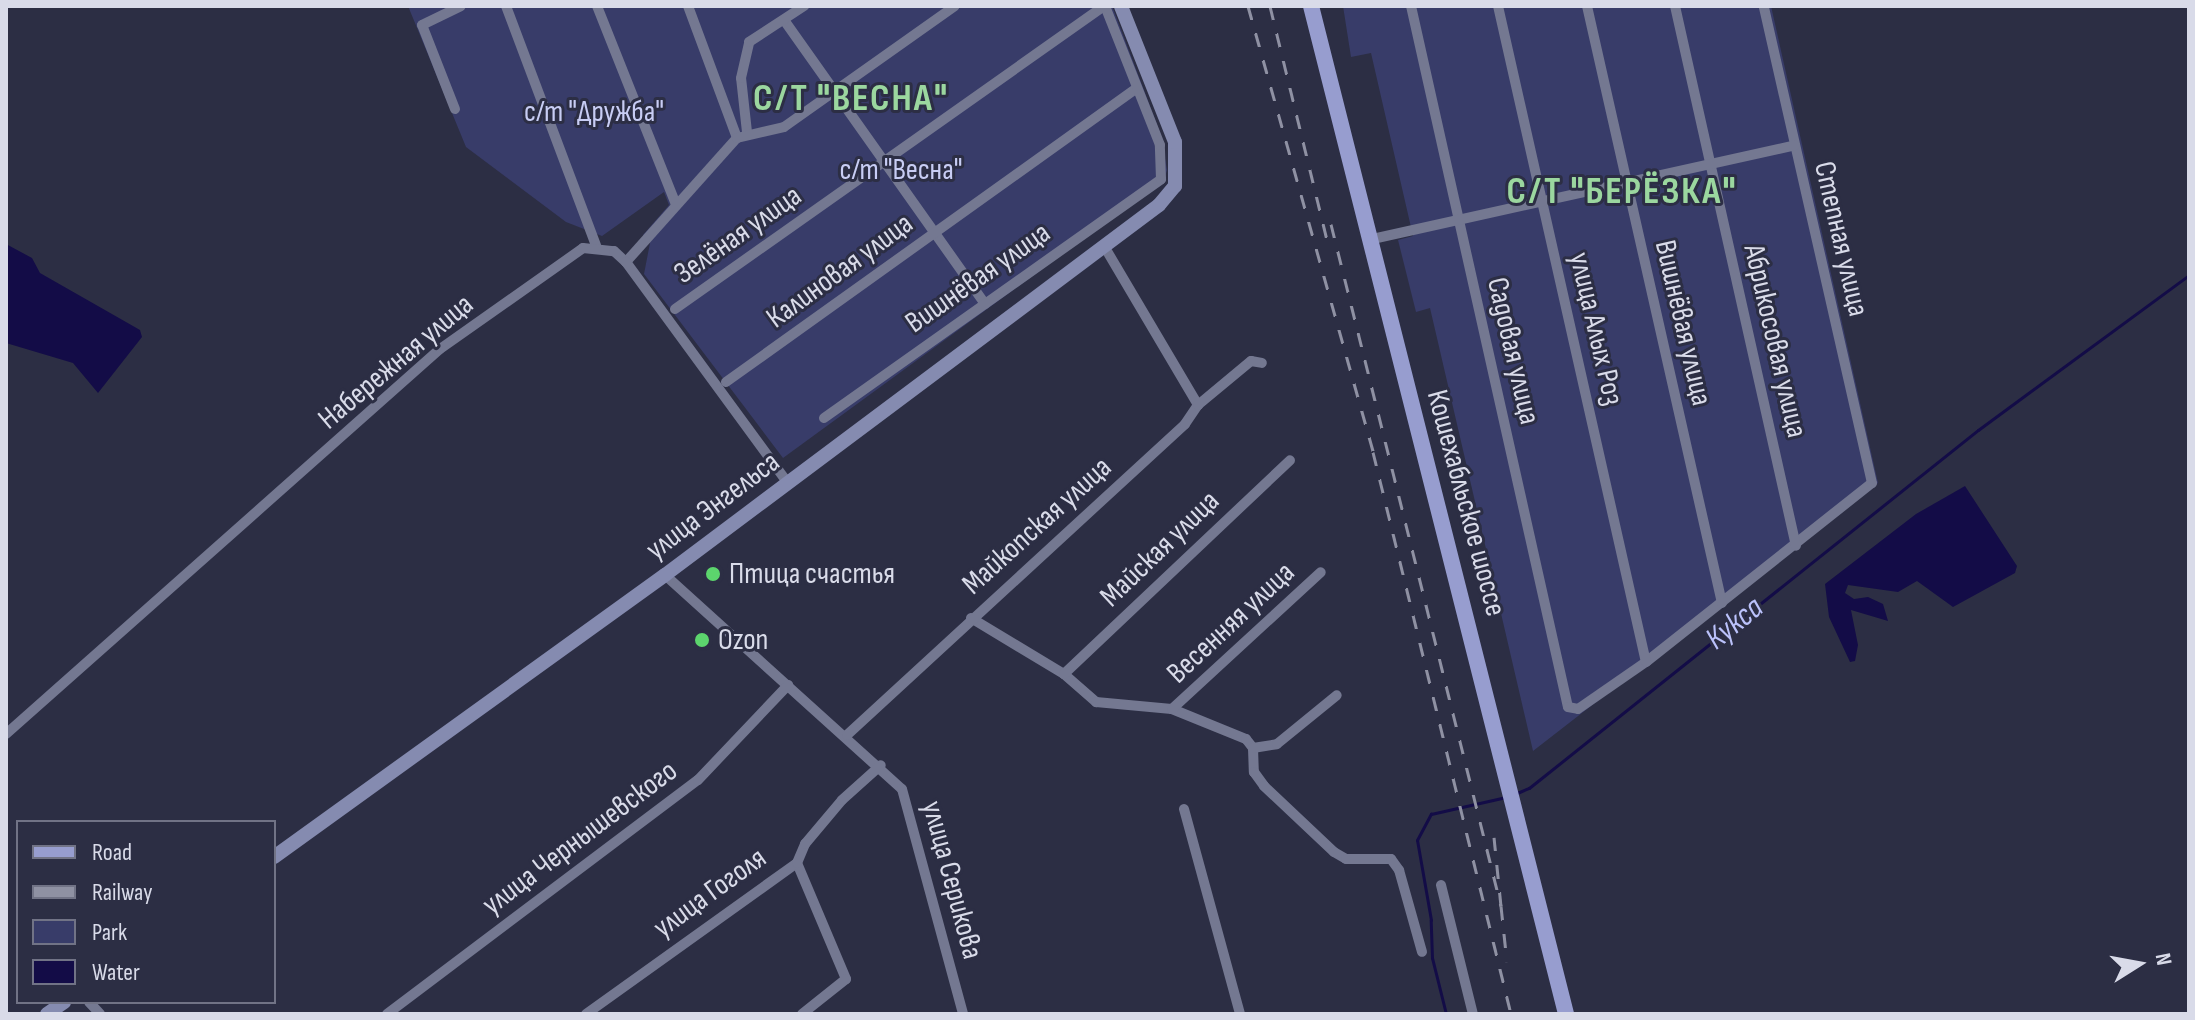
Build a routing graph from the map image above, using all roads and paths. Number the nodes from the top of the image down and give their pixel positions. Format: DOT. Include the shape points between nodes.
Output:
graph roads {
  1 [pos="461,6"];
  2 [pos="506,6"];
  3 [pos="597,6"];
  4 [pos="688,6"];
  5 [pos="804,6"];
  6 [pos="955,6"];
  7 [pos="1104,6"];
  8 [pos="1121,6"];
  9 [pos="1311,6"];
  10 [pos="1411,6"];
  11 [pos="1498,6"];
  12 [pos="1587,6"];
  13 [pos="1675,6"];
  14 [pos="1764,6"];
  15 [pos="784,20"];
  16 [pos="1137,88"];
  17 [pos="834,92"];
  18 [pos="455,109"];
  19 [pos="742,135"];
  20 [pos="1795,145"];
  21 [pos="884,159"];
  22 [pos="1711,166"];
  23 [pos="1627,185"];
  24 [pos="1543,204"];
  25 [pos="676,205"];
  26 [pos="1460,222"];
  27 [pos="936,233"];
  28 [pos="1368,240"];
  29 [pos="596,246"];
  30 [pos="1104,246"];
  31 [pos="626,262"];
  32 [pos="985,304"];
  33 [pos="675,309"];
  34 [pos="1262,363"];
  35 [pos="726,382"];
  36 [pos="1198,405"];
  37 [pos="824,418"];
  38 [pos="1290,460"];
  39 [pos="787,482"];
  40 [pos="1796,546"];
  41 [pos="1321,572"];
  42 [pos="665,575"];
  43 [pos="1722,603"];
  44 [pos="971,618"];
  45 [pos="1646,662"];
  46 [pos="1064,674"];
  47 [pos="788,685"];
  48 [pos="1337,695"];
  49 [pos="1172,709"];
  50 [pos="6,734"];
  51 [pos="847,735"];
  52 [pos="1253,748"];
  53 [pos="881,765"];
  54 [pos="1184,809"];
  55 [pos="276,856"];
  56 [pos="797,863"];
  57 [pos="1441,885"];
  58 [pos="1422,952"];
  59 [pos="387,1014"];
  60 [pos="586,1014"];
  61 [pos="802,1014"];
  62 [pos="963,1014"];
  63 [pos="1240,1014"];
  64 [pos="1473,1014"];
  65 [pos="1566,1014"];
  1 -- 18 [label="street" via="422,25"];
  2 -- 29 [label="street"];
  3 -- 25 [label="street"];
  4 -- 19 [label="street" via="730,121"];
  5 -- 15 [label="street"];
  6 -- 17 [label="street"];
  7 -- 16 [label="street"];
  7 -- 21 [label="street, Зелёная улица"];
  8 -- 30 [label="street, улица Энгельса" via="1175,142 1175,186"];
  9 -- 28 [label="main road, Кошехабльское шоссе"];
  10 -- 26 [label="street, Садовая улица"];
  11 -- 24 [label="street, улица Алых Роз"];
  12 -- 23 [label="street, Вишнёвая улица"];
  13 -- 22 [label="street, Абрикосовая улица"];
  14 -- 20 [label="street, Степная улица"];
  15 -- 17 [label="street"];
  15 -- 19 [label="street" via="749,42"];
  16 -- 27 [label="street, Калиновая улица"];
  16 -- 32 [label="street, Вишнёвая улица" via="1160,145 1161,179"];
  17 -- 19 [label="street" via="784,127"];
  17 -- 21 [label="street"];
  19 -- 25 [label="street"];
  20 -- 22 [label="street"];
  20 -- 40 [label="street, Степная улица" via="1872,483"];
  21 -- 27 [label="street"];
  21 -- 33 [label="street, Зелёная улица"];
  22 -- 23 [label="street"];
  22 -- 40 [label="street, Абрикосовая улица"];
  23 -- 24 [label="street"];
  23 -- 43 [label="street, Вишнёвая улица"];
  24 -- 26 [label="street"];
  24 -- 45 [label="street, улица Алых Роз"];
  25 -- 31 [label="street"];
  26 -- 28 [label="street"];
  26 -- 45 [label="street, Садовая улица" via="1568,707 1588,704"];
  27 -- 32 [label="street"];
  27 -- 35 [label="street, Калиновая улица"];
  28 -- 65 [label="main road, Кошехабльское шоссе" via="1510,778"];
  29 -- 31 [label="street"];
  29 -- 50 [label="street, Набережная улица" via="583,248 440,349"];
  30 -- 36 [label="street"];
  30 -- 39 [label="street, улица Энгельса"];
  31 -- 39 [label="street"];
  32 -- 37 [label="street, Вишнёвая улица"];
  34 -- 36 [label="street, Майкопская улица" via="1251,361"];
  36 -- 44 [label="street, Майкопская улица" via="1185,424"];
  38 -- 46 [label="street, Майская улица"];
  39 -- 42 [label="street, улица Энгельса"];
  40 -- 43 [label="street"];
  41 -- 49 [label="street, Весенняя улица"];
  42 -- 47 [label="street, улица Серикова"];
  42 -- 55 [label="street, улица Энгельса"];
  43 -- 45 [label="street"];
  44 -- 46 [label="street"];
  44 -- 51 [label="street, Майкопская улица"];
  46 -- 49 [label="street" via="1096,702"];
  47 -- 51 [label="street, улица Серикова"];
  47 -- 59 [label="street, улица Чернышевского" via="698,780"];
  48 -- 52 [label="street" via="1277,744"];
  49 -- 52 [label="street" via="1234,730"];
  51 -- 53 [label="street, улица Серикова"];
  52 -- 58 [label="street" via="1254,772 1264,786 1334,852 1346,859 1391,859 1399,870"];
  53 -- 56 [label="street, улица Гоголя" via="842,800 805,844"];
  53 -- 62 [label="street, улица Серикова" via="902,789 912,812"];
  54 -- 63 [label="street"];
  56 -- 60 [label="street, улица Гоголя"];
  56 -- 61 [label="street" via="846,979"];
  57 -- 64 [label="street"];
}
